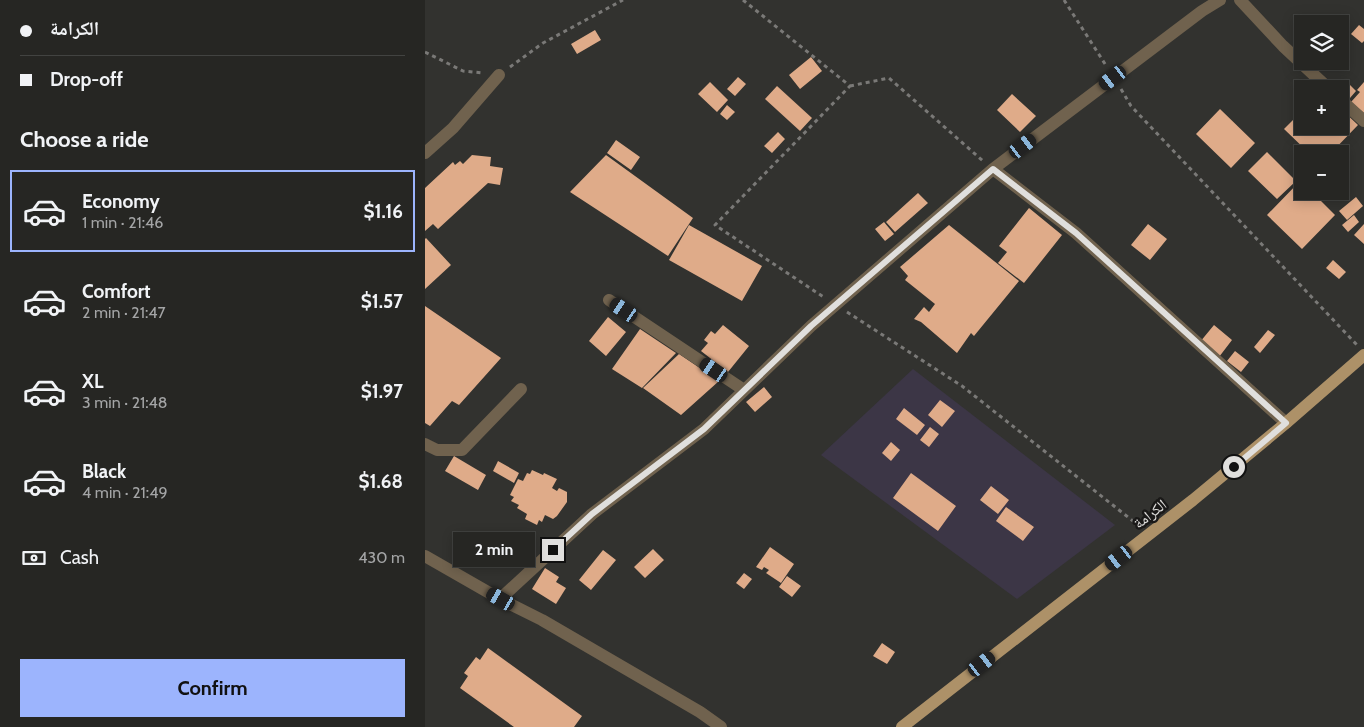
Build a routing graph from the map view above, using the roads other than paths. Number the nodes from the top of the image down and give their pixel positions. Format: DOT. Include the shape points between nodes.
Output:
graph roads {
  1 [pos="1220,0"];
  2 [pos="1240,0"];
  3 [pos="499,75"];
  4 [pos="1319,80"];
  5 [pos="1349,107"];
  6 [pos="1364,121"];
  7 [pos="425,153"];
  8 [pos="993,169"];
  9 [pos="609,300"];
  10 [pos="1361,350"];
  11 [pos="521,389"];
  12 [pos="744,390"];
  13 [pos="1286,423"];
  14 [pos="425,444"];
  15 [pos="425,556"];
  16 [pos="501,599"];
  17 [pos="721,727"];
  18 [pos="902,727"];
  1 -- 8 [label="street"];
  2 -- 4 [label="street"];
  3 -- 7 [label="street" via="453,128"];
  5 -- 6 [label="street"];
  8 -- 12 [label="street" via="811,326"];
  8 -- 13 [label="street" via="1076,233"];
  9 -- 12 [label="street"];
  10 -- 13 [label="main road, الكرامة"];
  11 -- 14 [label="street" via="462,450 437,450"];
  12 -- 16 [label="street" via="704,429 592,514"];
  13 -- 18 [label="main road, الكرامة" via="1193,500"];
  15 -- 16 [label="street"];
  16 -- 17 [label="street"];
}
